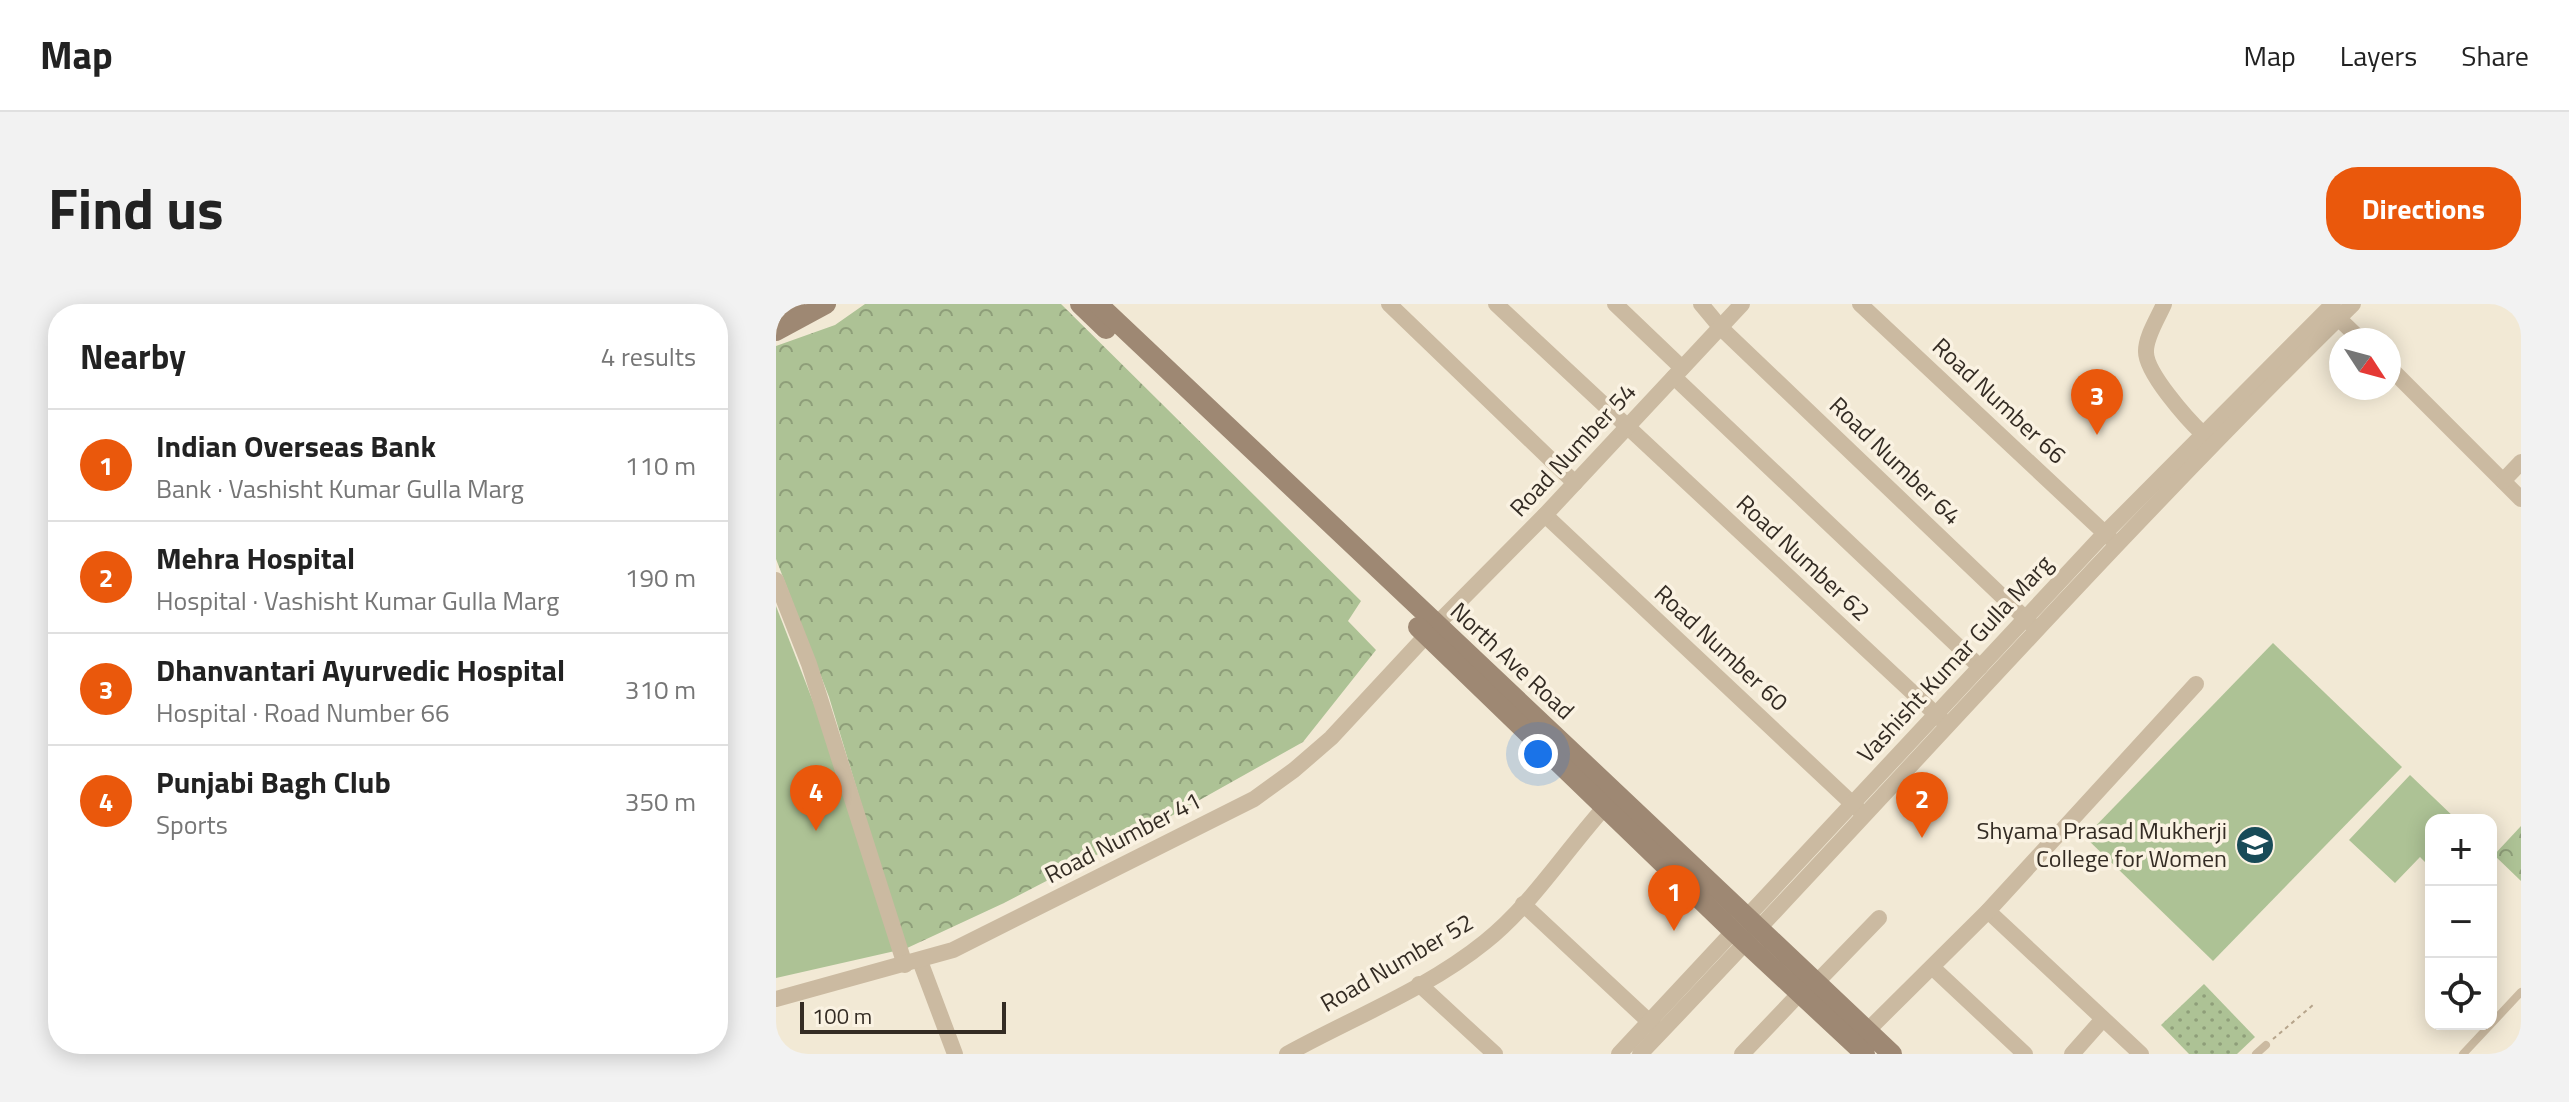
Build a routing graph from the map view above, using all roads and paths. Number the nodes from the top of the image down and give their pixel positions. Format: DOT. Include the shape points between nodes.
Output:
graph roads {
  1 [pos="795,304"];
  2 [pos="826,304"];
  3 [pos="1080,304"];
  4 [pos="1098,304"];
  5 [pos="1389,304"];
  6 [pos="1496,304"];
  7 [pos="1615,304"];
  8 [pos="1701,304"];
  9 [pos="1742,304"];
  10 [pos="1860,304"];
  11 [pos="2164,304"];
  12 [pos="2353,304"];
  13 [pos="2334,310"];
  14 [pos="776,313"];
  15 [pos="1721,328"];
  16 [pos="2350,328"];
  17 [pos="776,331"];
  18 [pos="1678,372"];
  19 [pos="2401,379"];
  20 [pos="1627,426"];
  21 [pos="2203,434"];
  22 [pos="2521,462"];
  23 [pos="2503,481"];
  24 [pos="1575,483"];
  25 [pos="2521,499"];
  26 [pos="1545,515"];
  27 [pos="2110,538"];
  28 [pos="776,580"];
  29 [pos="2030,623"];
  30 [pos="1431,630"];
  31 [pos="1980,667"];
  32 [pos="2196,684"];
  33 [pos="1941,719"];
  34 [pos="1610,801"];
  35 [pos="1858,810"];
  36 [pos="1523,904"];
  37 [pos="1988,911"];
  38 [pos="1879,918"];
  39 [pos="1746,930"];
  40 [pos="913,963"];
  41 [pos="1932,967"];
  42 [pos="1419,984"];
  43 [pos="1808,988"];
  44 [pos="2521,992"];
  45 [pos="776,999"];
  46 [pos="2313,1005"];
  47 [pos="2103,1019"];
  48 [pos="1655,1027"];
  49 [pos="1865,1045"];
  50 [pos="2266,1045"];
  51 [pos="955,1054"];
  52 [pos="1287,1054"];
  53 [pos="1495,1054"];
  54 [pos="1619,1054"];
  55 [pos="1640,1054"];
  56 [pos="1742,1054"];
  57 [pos="1892,1054"];
  58 [pos="2025,1054"];
  59 [pos="2072,1054"];
  60 [pos="2141,1054"];
  61 [pos="2256,1054"];
  62 [pos="2463,1054"];
  1 -- 14 [label="street"];
  2 -- 17 [label="street"];
  3 -- 30 [label="street"];
  4 -- 30 [label="street, North Ave Road"];
  5 -- 24 [label="street"];
  6 -- 20 [label="street, Road Number 62"];
  7 -- 18 [label="street"];
  8 -- 15 [label="street, Road Number 64"];
  9 -- 15 [label="street, Road Number 54"];
  10 -- 27 [label="street, Road Number 66"];
  11 -- 21 [label="street" via="2145,354"];
  12 -- 13 [label="street, Vashisht Kumar Gulla Marg"];
  13 -- 16 [label="street"];
  13 -- 21 [label="street, Vashisht Kumar Gulla Marg"];
  13 -- 27 [label="street, Vashisht Kumar Gulla Marg"];
  15 -- 18 [label="street, Road Number 54"];
  15 -- 29 [label="street, Road Number 64"];
  18 -- 20 [label="street, Road Number 54"];
  18 -- 31 [label="street"];
  19 -- 23 [label="street"];
  20 -- 24 [label="street, Road Number 54"];
  20 -- 33 [label="street, Road Number 62"];
  21 -- 27 [label="street, Vashisht Kumar Gulla Marg"];
  22 -- 23 [label="street"];
  23 -- 25 [label="street"];
  24 -- 26 [label="street, Road Number 54"];
  26 -- 30 [label="street, Road Number 54"];
  26 -- 35 [label="street, Road Number 60"];
  27 -- 29 [label="street, Vashisht Kumar Gulla Marg" via="2063,580"];
  28 -- 40 [label="street"];
  29 -- 31 [label="street, Vashisht Kumar Gulla Marg"];
  29 -- 33 [label="street, Vashisht Kumar Gulla Marg"];
  30 -- 34 [label="street, North Ave Road"];
  30 -- 40 [label="street, Road Number 41" via="1331,738 1254,799 953,950"];
  31 -- 33 [label="street, Vashisht Kumar Gulla Marg"];
  32 -- 37 [label="street"];
  33 -- 35 [label="street, Vashisht Kumar Gulla Marg"];
  34 -- 36 [label="street, Road Number 52"];
  34 -- 39 [label="street, North Ave Road"];
  35 -- 39 [label="street, Vashisht Kumar Gulla Marg"];
  36 -- 42 [label="street, Road Number 52" via="1486,941"];
  36 -- 48 [label="street"];
  37 -- 41 [label="street"];
  37 -- 47 [label="street"];
  38 -- 43 [label="street"];
  39 -- 43 [label="street, North Ave Road"];
  39 -- 48 [label="street, Vashisht Kumar Gulla Marg"];
  40 -- 45 [label="street, Road Number 41"];
  40 -- 51 [label="street"];
  41 -- 49 [label="street"];
  41 -- 58 [label="street"];
  42 -- 52 [label="street, Road Number 52"];
  42 -- 53 [label="street"];
  43 -- 49 [label="street, North Ave Road"];
  43 -- 56 [label="street"];
  44 -- 62 [label="lane"];
  46 -- 50 [label="path"];
  47 -- 59 [label="street"];
  47 -- 60 [label="street"];
  48 -- 54 [label="street, Vashisht Kumar Gulla Marg"];
  48 -- 55 [label="street, Vashisht Kumar Gulla Marg"];
  49 -- 57 [label="street, North Ave Road"];
  50 -- 61 [label="lane"];
}
